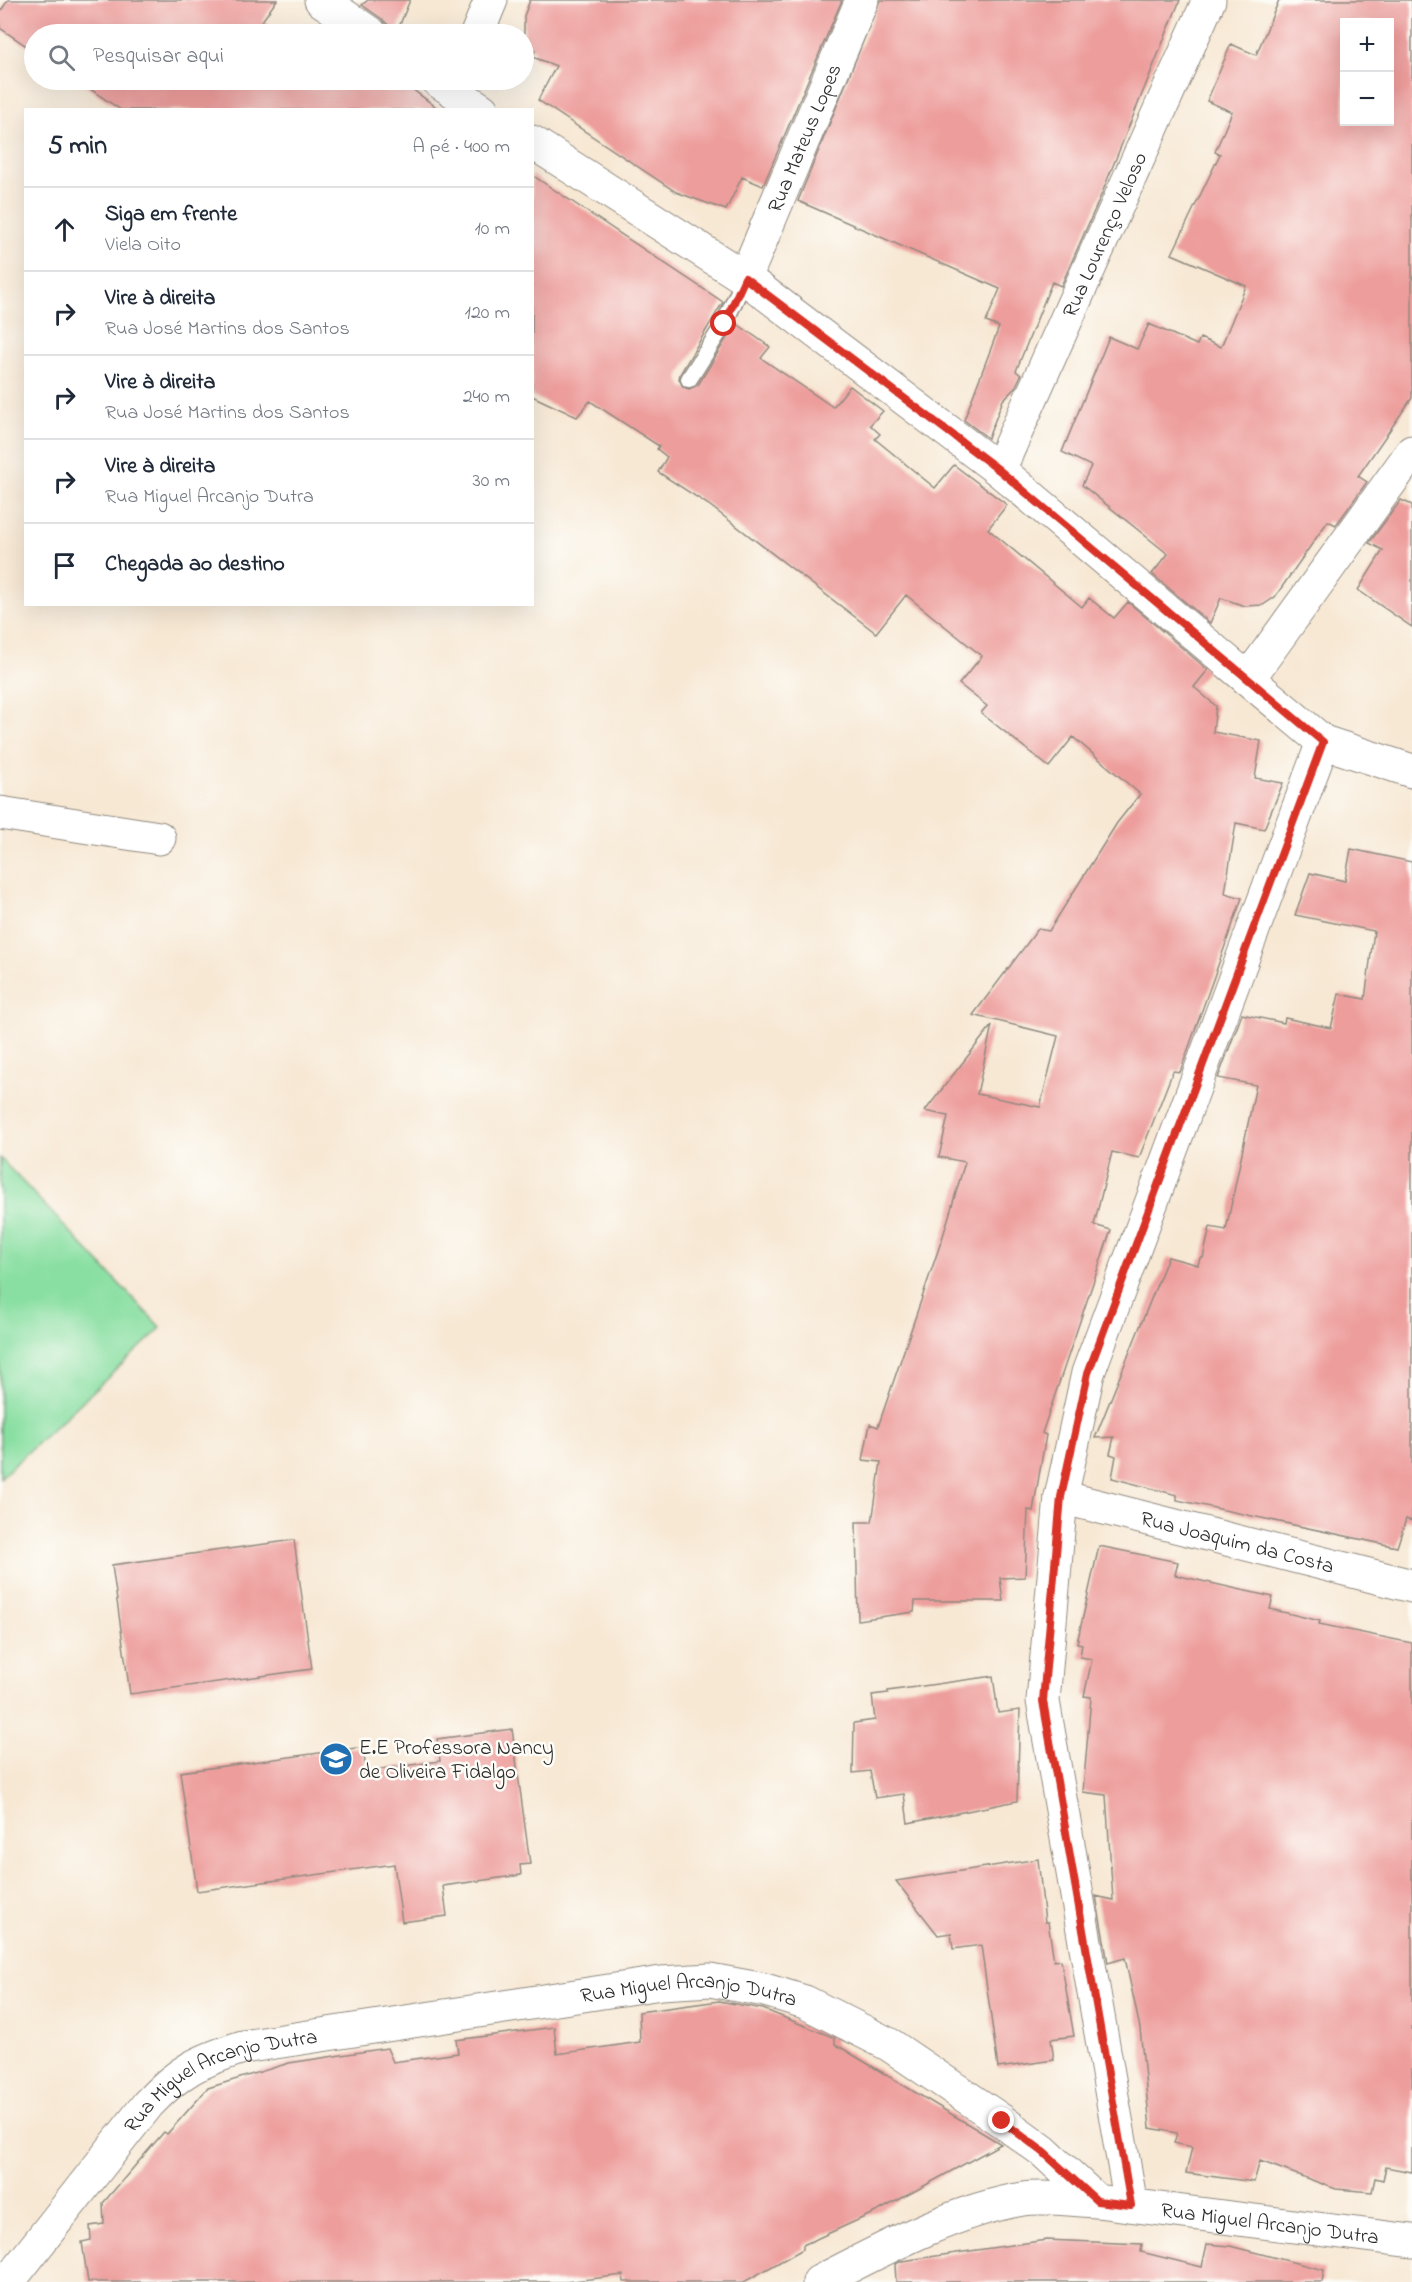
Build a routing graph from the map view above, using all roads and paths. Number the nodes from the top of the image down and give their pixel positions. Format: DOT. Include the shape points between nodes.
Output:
graph roads {
  1 [pos="321,0"];
  2 [pos="491,0"];
  3 [pos="862,0"];
  4 [pos="1209,0"];
  5 [pos="356,24"];
  6 [pos="481,24"];
  7 [pos="458,90"];
  8 [pos="480,108"];
  9 [pos="534,143"];
  10 [pos="745,278"];
  11 [pos="688,379"];
  12 [pos="1412,452"];
  13 [pos="999,470"];
  14 [pos="1248,679"];
  15 [pos="1323,742"];
  16 [pos="1412,771"];
  17 [pos="0,813"];
  18 [pos="159,838"];
  19 [pos="1061,1497"];
  20 [pos="1412,1586"];
  21 [pos="1097,2201"];
  22 [pos="1131,2205"];
  23 [pos="1412,2241"];
  24 [pos="8,2282"];
  25 [pos="819,2282"];
  1 -- 5 [label="street"];
  2 -- 6 [label="street"];
  3 -- 10 [label="street, Rua Mateus Lopes"];
  4 -- 13 [label="street, Rua Lourenço Veloso"];
  7 -- 8 [label="street"];
  9 -- 10 [label="street"];
  10 -- 11 [label="lane" via="724,324"];
  10 -- 13 [label="street"];
  12 -- 14 [label="street"];
  13 -- 14 [label="street"];
  14 -- 15 [label="street"];
  15 -- 16 [label="street"];
  15 -- 19 [label="street" via="1088,1373"];
  17 -- 18 [label="street"];
  19 -- 20 [label="street, Rua Joaquim da Costa"];
  19 -- 22 [label="street" via="1043,1701"];
  21 -- 22 [label="street, Rua Miguel Arcanjo Dutra"];
  21 -- 24 [label="street, Rua Miguel Arcanjo Dutra" via="1042,2151 974,2102 890,2045 805,2002 710,1980 661,1983 243,2047 209,2058 173,2078 148,2104"];
  21 -- 25 [label="street" via="1026,2199 986,2207 912,2236"];
  22 -- 23 [label="street, Rua Miguel Arcanjo Dutra"];
}
